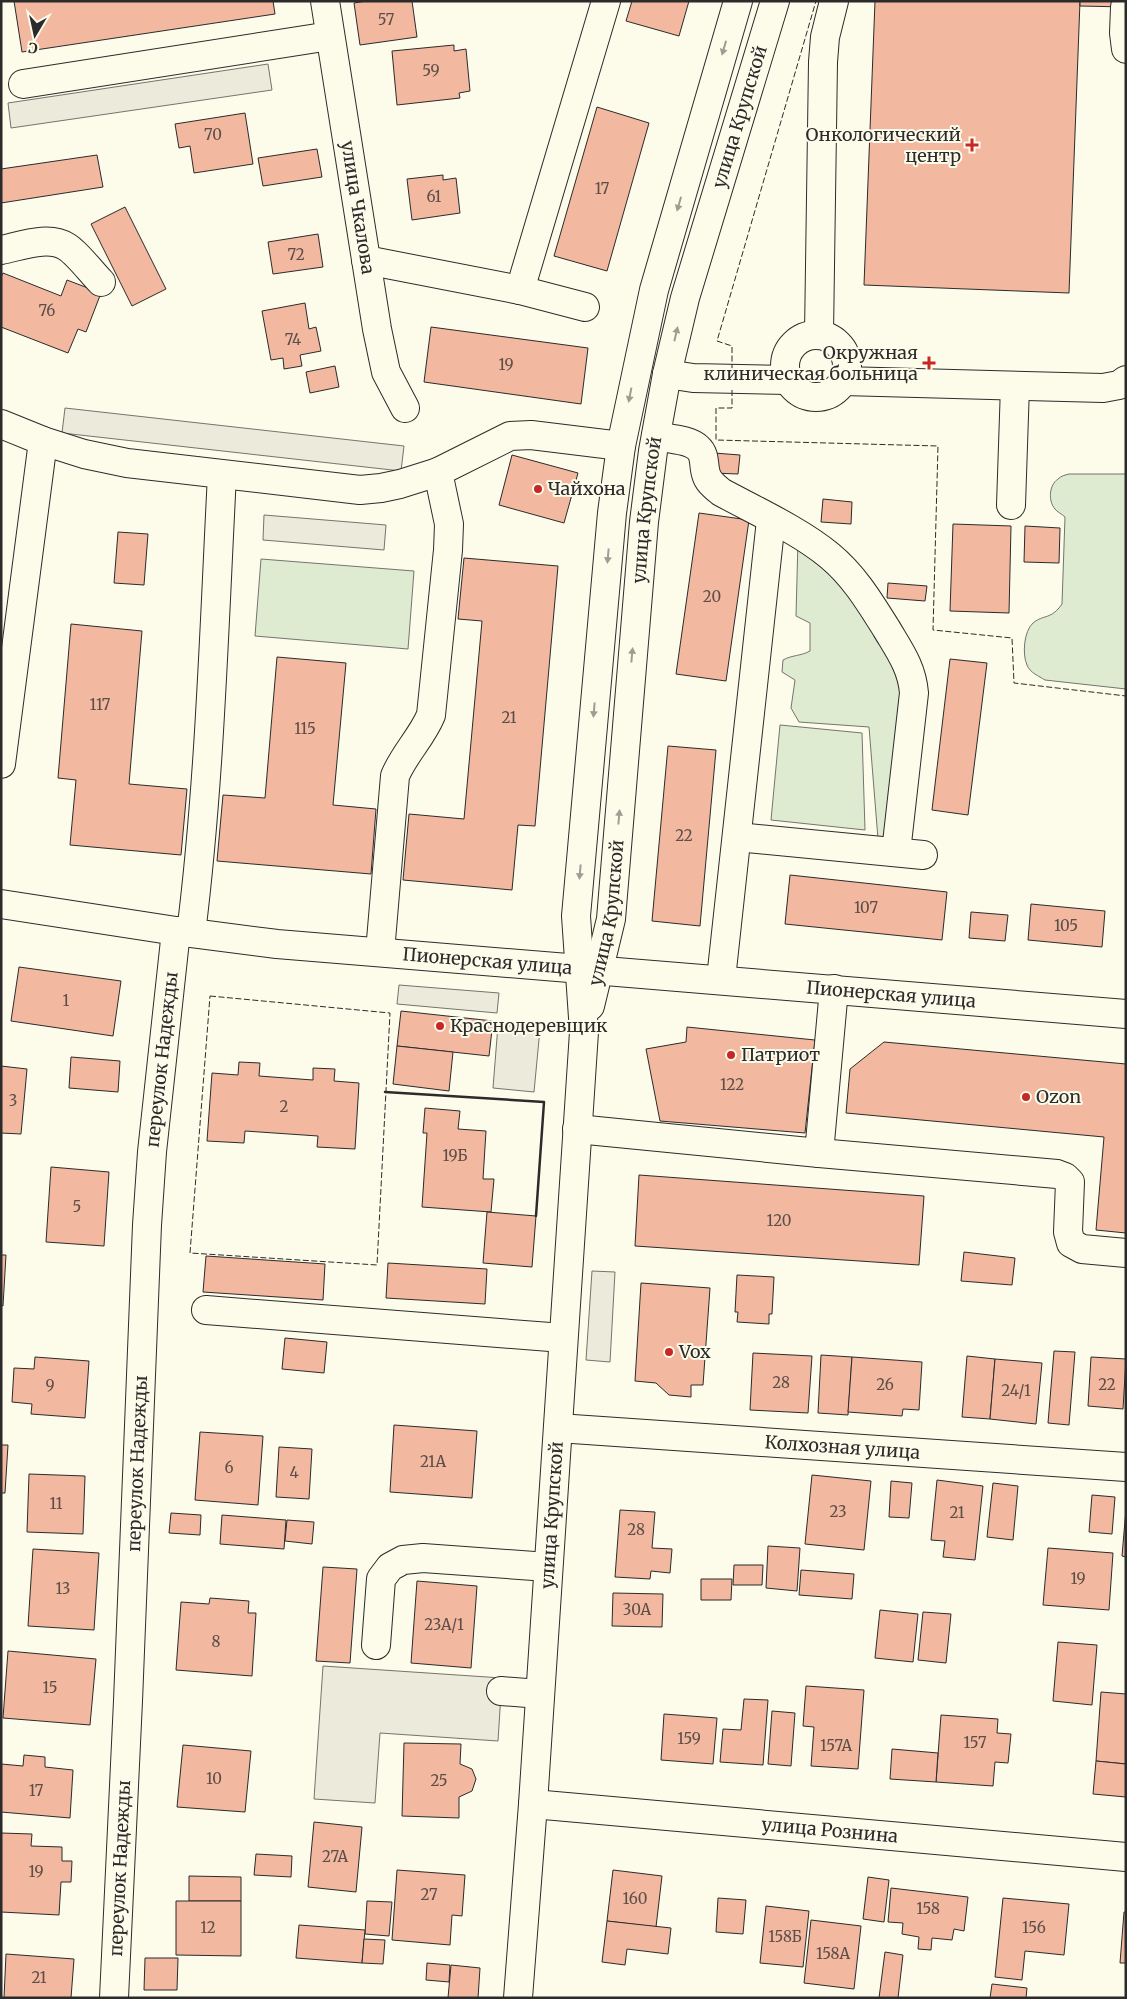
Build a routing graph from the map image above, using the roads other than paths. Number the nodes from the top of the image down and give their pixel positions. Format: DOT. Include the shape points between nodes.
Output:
graph roads {
  1 [pos="324,1"];
  2 [pos="606,1"];
  3 [pos="738,1"];
  4 [pos="774,1"];
  5 [pos="834,1"];
  6 [pos="1124,7"];
  7 [pos="330,36"];
  8 [pos="1126,49"];
  9 [pos="23,84"];
  10 [pos="1,250"];
  11 [pos="366,260"];
  12 [pos="101,282"];
  13 [pos="520,290"];
  14 [pos="585,307"];
  15 [pos="819,334"];
  16 [pos="636,367"];
  17 [pos="667,374"];
  18 [pos="788,380"];
  19 [pos="1126,380"];
  20 [pos="843,381"];
  21 [pos="1015,386"];
  22 [pos="405,408"];
  23 [pos="1,424"];
  24 [pos="43,441"];
  25 [pos="654,444"];
  26 [pos="621,446"];
  27 [pos="438,472"];
  28 [pos="222,475"];
  29 [pos="1011,505"];
  30 [pos="772,520"];
  31 [pos="1,764"];
  32 [pos="737,837"];
  33 [pos="896,852"];
  34 [pos="923,855"];
  35 [pos="1,904"];
  36 [pos="184,932"];
  37 [pos="380,952"];
  38 [pos="589,968"];
  39 [pos="720,979"];
  40 [pos="834,989"];
  41 [pos="1126,1014"];
  42 [pos="577,1129"];
  43 [pos="819,1153"];
  44 [pos="1126,1253"];
  45 [pos="206,1310"];
  46 [pos="564,1338"];
  47 [pos="558,1428"];
  48 [pos="1126,1467"];
  49 [pos="548,1567"];
  50 [pos="376,1645"];
  51 [pos="501,1691"];
  52 [pos="540,1694"];
  53 [pos="533,1804"];
  54 [pos="1126,1857"];
  55 [pos="114,1998"];
  56 [pos="518,1998"];
  1 -- 7 [label="street, улица Чкалова"];
  2 -- 13 [label="street"];
  3 -- 16 [label="street, улица Крупской, one-way" via="654,290"];
  17 -- 4 [label="street, улица Крупской, one-way" via="685,298"];
  5 -- 15 [label="street" via="823,62"];
  6 -- 8 [label="street"];
  7 -- 9 [label="street"];
  7 -- 11 [label="street, улица Чкалова"];
  10 -- 12 [label="street" via="37,242 54,242 68,247"];
  11 -- 13 [label="street"];
  11 -- 22 [label="street, улица Чкалова" via="386,372"];
  13 -- 14 [label="street"];
  15 -- 18 [label="street" via="804,336 792,345 784,366"];
  15 -- 20 [label="street" via="842,348 847,361"];
  16 -- 17 [label="street"];
  16 -- 26 [label="street, улица Крупской, one-way"];
  17 -- 18 [label="street" via="693,378"];
  17 -- 25 [label="street, улица Крупской"];
  18 -- 20 [label="street" via="802,394 815,397 828,394"];
  19 -- 21 [label="street" via="1120,385 1103,388"];
  20 -- 21 [label="street"];
  21 -- 29 [label="street"];
  23 -- 24 [label="street"];
  24 -- 28 [label="street" via="127,463"];
  24 -- 31 [label="street"];
  25 -- 26 [label="street"];
  25 -- 30 [label="street" via="693,444 703,455 706,474 712,484"];
  38 -- 25 [label="street, улица Крупской, one-way" via="611,919 638,585"];
  26 -- 27 [label="street" via="532,435 510,436"];
  26 -- 38 [label="street, улица Крупской, one-way" via="607,562 576,909"];
  27 -- 28 [label="street" via="400,484 360,490"];
  27 -- 37 [label="street" via="449,524 431,715 395,776"];
  28 -- 36 [label="street, переулок Надежды" via="199,858"];
  30 -- 32 [label="street"];
  30 -- 33 [label="street" via="809,541 849,574 864,592 902,654 912,678 914,693"];
  32 -- 33 [label="street"];
  32 -- 39 [label="street"];
  33 -- 34 [label="street"];
  35 -- 36 [label="street, Пионерская улица"];
  36 -- 37 [label="street, Пионерская улица"];
  36 -- 55 [label="street, переулок Надежды" via="152,1152 147,1225"];
  37 -- 38 [label="street, Пионерская улица"];
  38 -- 39 [label="street, Пионерская улица"];
  38 -- 42 [label="street, улица Крупской"];
  39 -- 40 [label="street, Пионерская улица"];
  40 -- 41 [label="street, Пионерская улица"];
  40 -- 43 [label="street"];
  42 -- 43 [label="street"];
  42 -- 46 [label="street, улица Крупской"];
  43 -- 44 [label="street" via="1057,1174 1070,1182 1070,1243 1082,1249"];
  45 -- 46 [label="street"];
  46 -- 47 [label="street, улица Крупской"];
  47 -- 48 [label="street, Колхозная улица"];
  47 -- 49 [label="street, улица Крупской"];
  49 -- 50 [label="street" via="423,1558 403,1560 390,1567 381,1579"];
  49 -- 52 [label="street, улица Крупской"];
  51 -- 52 [label="street"];
  52 -- 53 [label="street, улица Крупской"];
  53 -- 54 [label="street, улица Рознина"];
  53 -- 56 [label="street, улица Крупской"];
}
